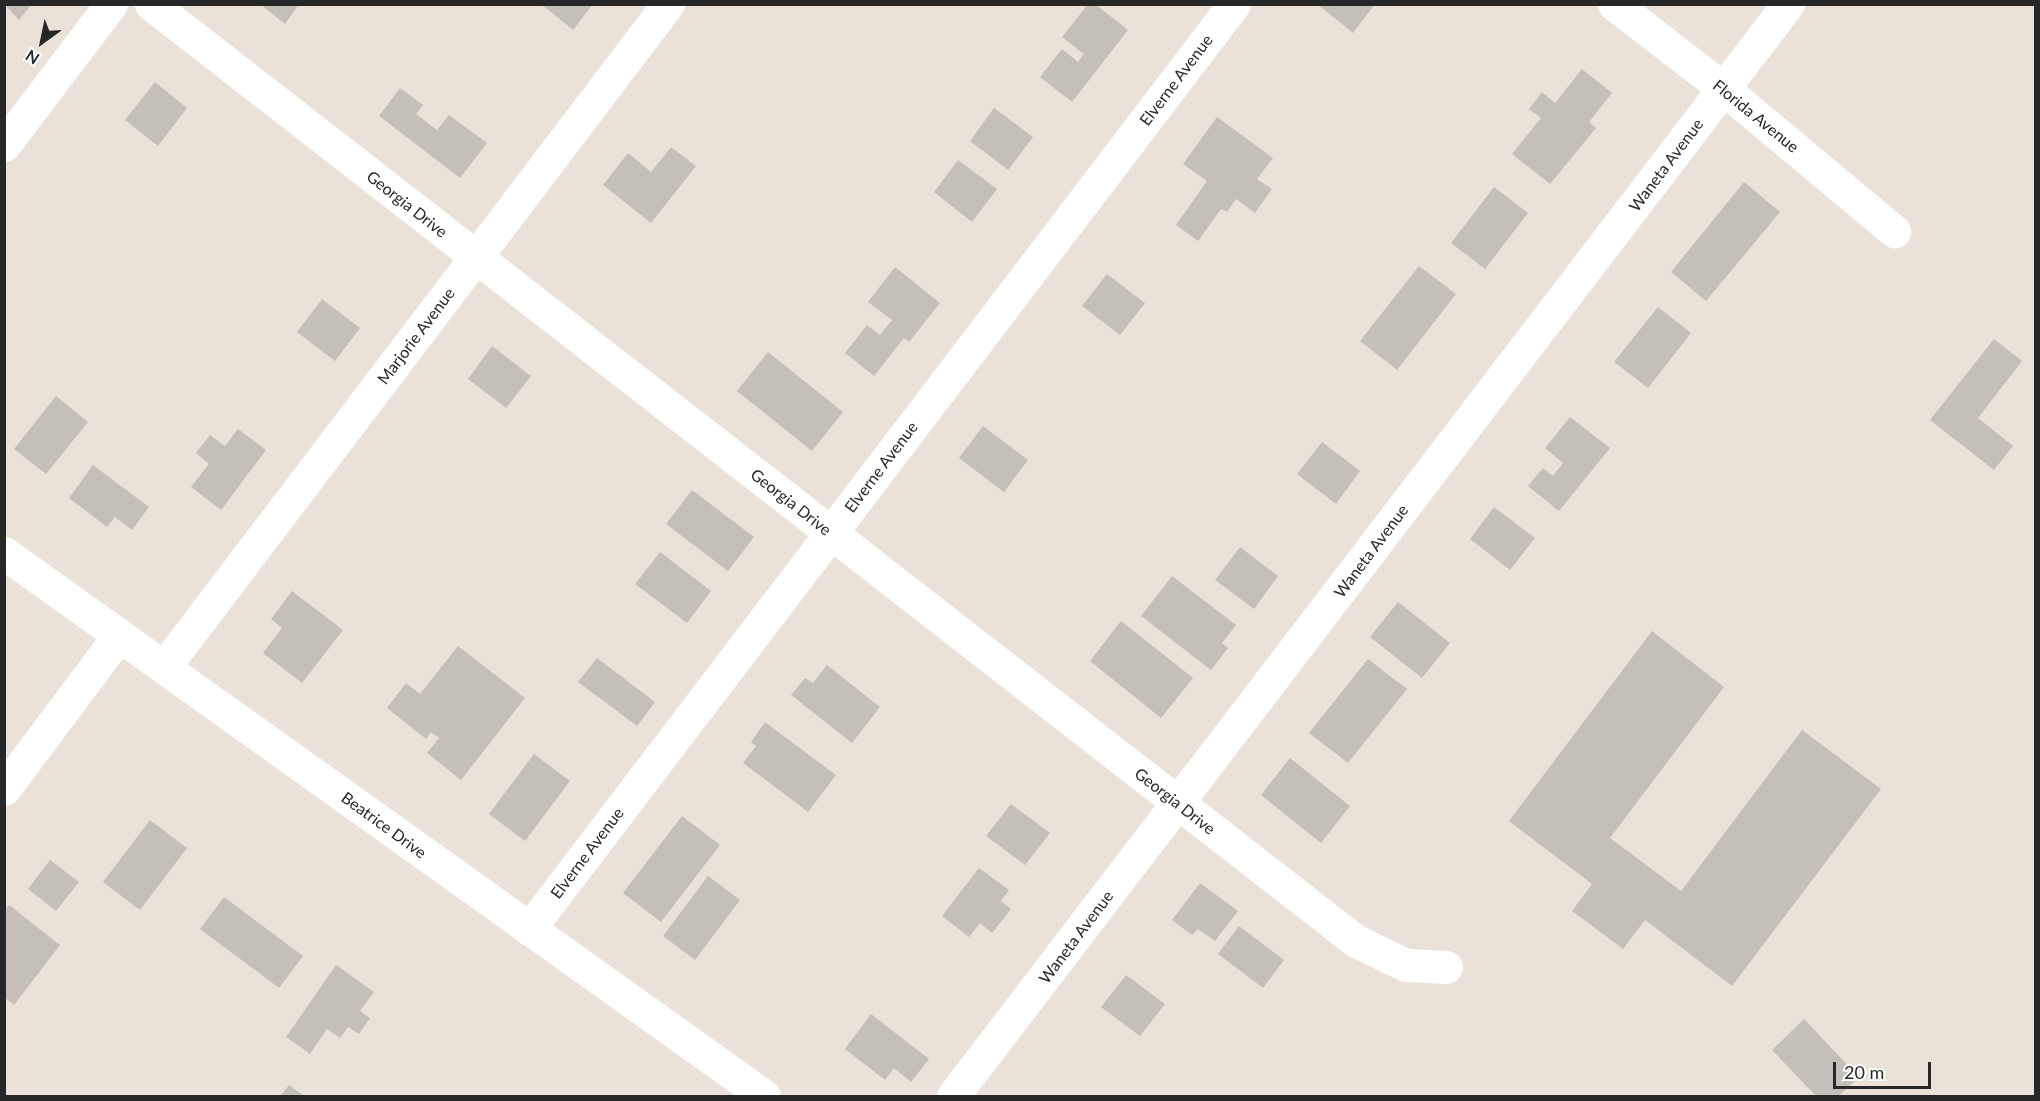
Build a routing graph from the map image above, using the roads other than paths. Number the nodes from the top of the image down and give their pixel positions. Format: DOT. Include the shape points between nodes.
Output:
graph roads {
  1 [pos="111,4"];
  2 [pos="151,4"];
  3 [pos="668,4"];
  4 [pos="1234,4"];
  5 [pos="1614,4"];
  6 [pos="1788,4"];
  7 [pos="1724,89"];
  8 [pos="4,145"];
  9 [pos="1894,231"];
  10 [pos="476,257"];
  11 [pos="831,533"];
  12 [pos="4,553"];
  13 [pos="119,635"];
  14 [pos="164,667"];
  15 [pos="4,789"];
  16 [pos="1178,803"];
  17 [pos="529,929"];
  18 [pos="1446,968"];
  19 [pos="764,1096"];
  20 [pos="953,1096"];
  1 -- 8 [label="street"];
  2 -- 10 [label="street, Georgia Drive"];
  3 -- 10 [label="street, Marjorie Avenue"];
  4 -- 11 [label="street, Elverne Avenue"];
  5 -- 7 [label="street, Florida Avenue"];
  6 -- 7 [label="street, Waneta Avenue"];
  7 -- 9 [label="street, Florida Avenue"];
  7 -- 16 [label="street, Waneta Avenue"];
  10 -- 11 [label="street, Georgia Drive"];
  10 -- 14 [label="street, Marjorie Avenue"];
  11 -- 16 [label="street, Georgia Drive"];
  11 -- 17 [label="street, Elverne Avenue"];
  12 -- 13 [label="street, Beatrice Drive"];
  13 -- 14 [label="street, Beatrice Drive"];
  13 -- 15 [label="street"];
  14 -- 17 [label="street, Beatrice Drive"];
  16 -- 18 [label="street, Georgia Drive" via="1356,941 1406,965"];
  16 -- 20 [label="street, Waneta Avenue"];
  17 -- 19 [label="street, Beatrice Drive"];
}
